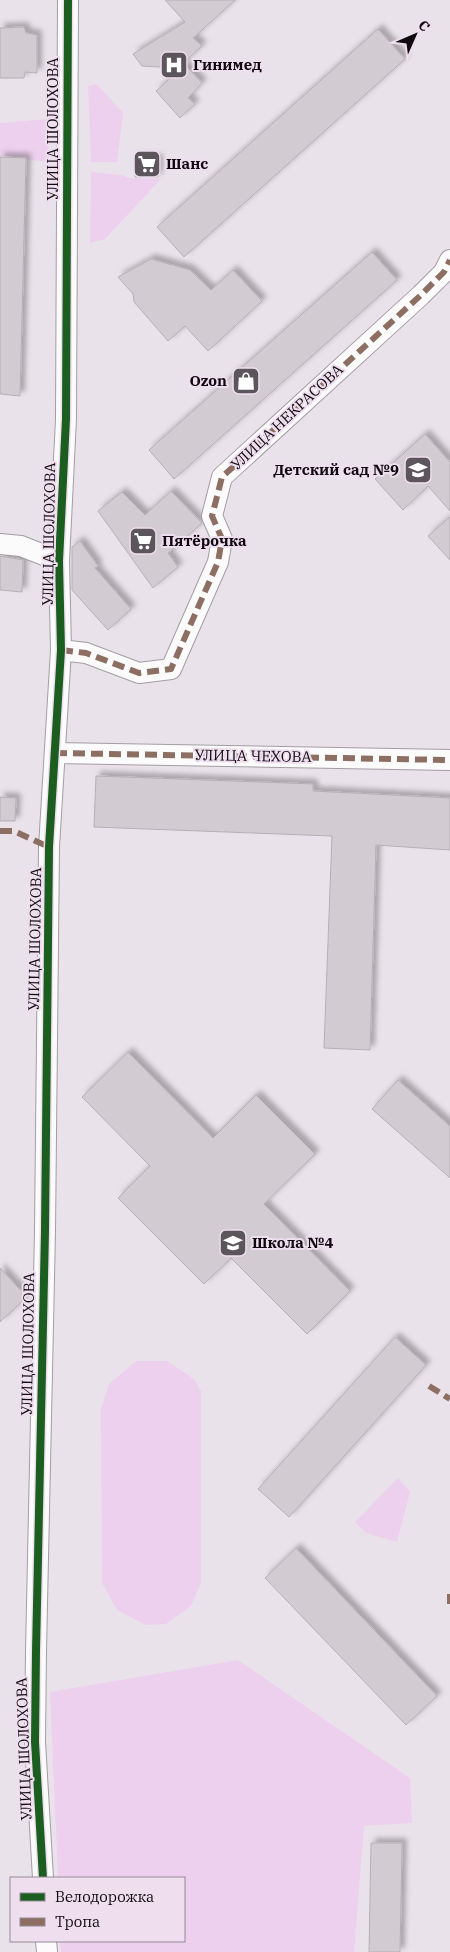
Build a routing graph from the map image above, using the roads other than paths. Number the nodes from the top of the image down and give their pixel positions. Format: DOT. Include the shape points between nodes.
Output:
graph roads {
  1 [pos="68,0"];
  2 [pos="450,260"];
  3 [pos="0,544"];
  4 [pos="59,561"];
  5 [pos="61,650"];
  6 [pos="55,753"];
  7 [pos="450,760"];
  8 [pos="43,1877"];
  1 -- 4 [label="street, УЛИЦА ШОЛОХОВА" via="66,419"];
  2 -- 5 [label="street, УЛИЦА НЕКРАСОВА" via="444,272 222,477 212,516 222,539 218,562 171,669 139,673 86,653"];
  3 -- 4 [label="street" via="21,546"];
  4 -- 5 [label="street, УЛИЦА ШОЛОХОВА"];
  5 -- 6 [label="street, УЛИЦА ШОЛОХОВА"];
  6 -- 7 [label="street, УЛИЦА ЧЕХОВА"];
  6 -- 8 [label="street, УЛИЦА ШОЛОХОВА" via="50,847 35,1742"];
}
